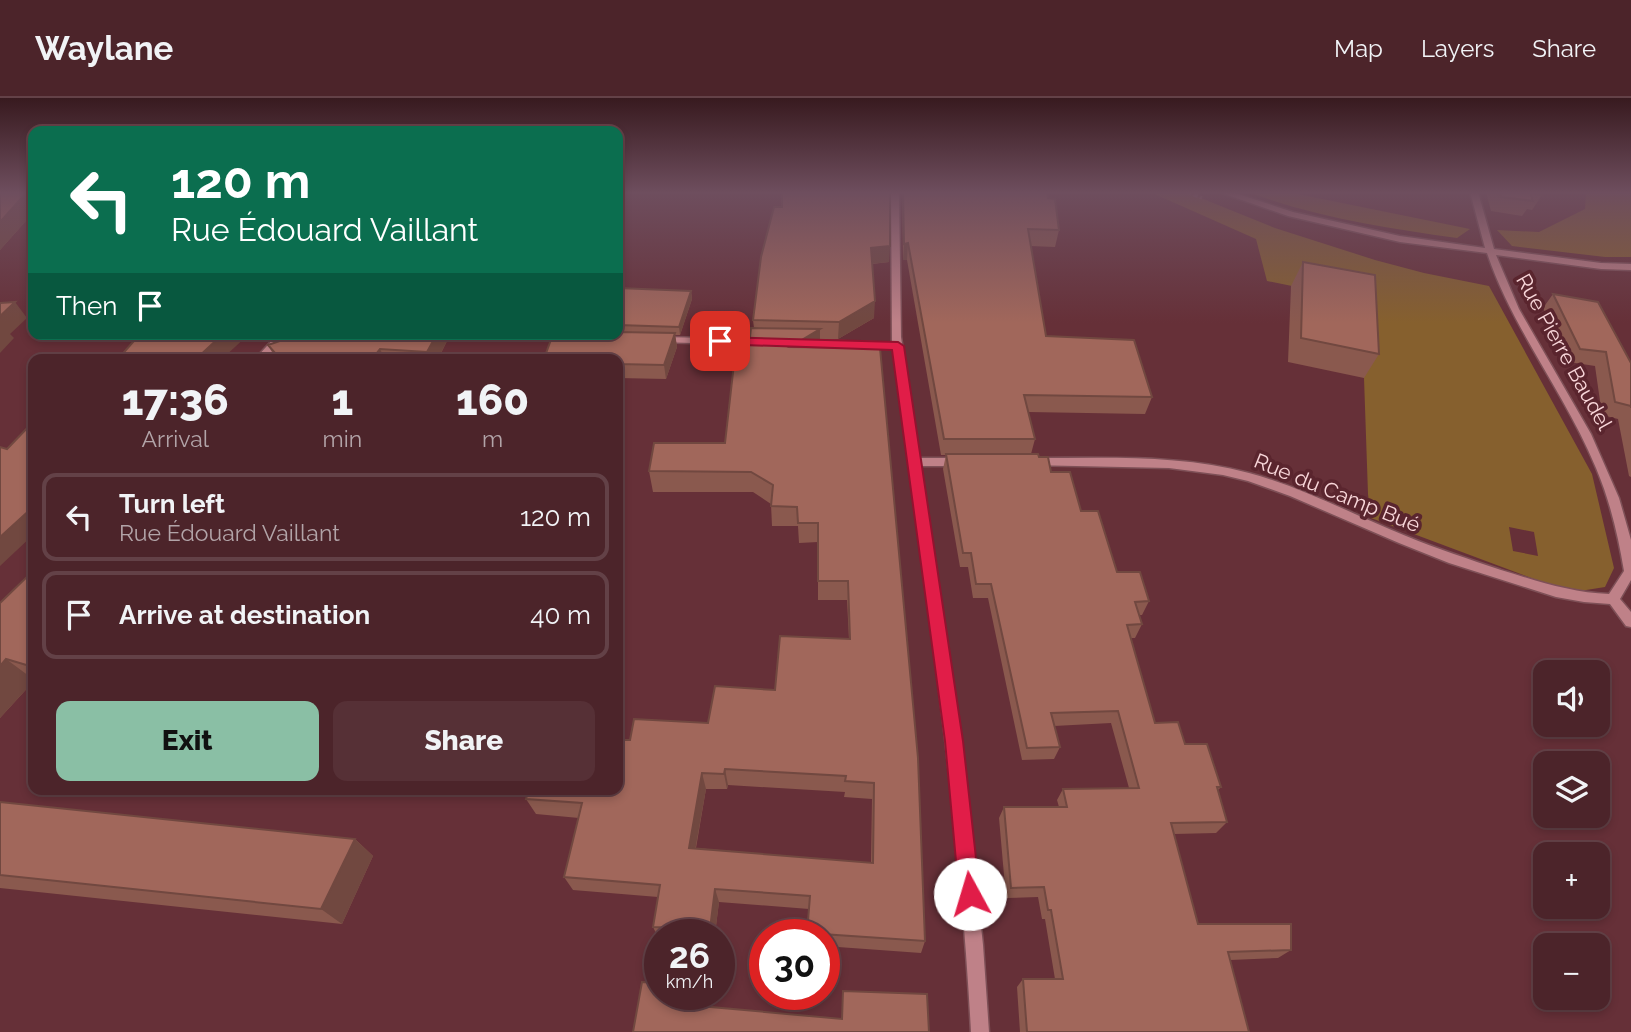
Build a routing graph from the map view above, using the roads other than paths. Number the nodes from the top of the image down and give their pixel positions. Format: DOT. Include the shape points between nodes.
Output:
graph roads {
  1 [pos="895,236"];
  2 [pos="1390,236"];
  3 [pos="1486,236"];
  4 [pos="1493,252"];
  5 [pos="1631,267"];
  6 [pos="279,340"];
  7 [pos="648,340"];
  8 [pos="771,342"];
  9 [pos="798,343"];
  10 [pos="898,346"];
  11 [pos="265,354"];
  12 [pos="913,462"];
  13 [pos="968,462"];
  14 [pos="1023,462"];
  15 [pos="1613,599"];
  16 [pos="1631,622"];
  17 [pos="980,1032"];
  1 -- 10 [label="street"];
  2 -- 4 [label="street"];
  3 -- 4 [label="street, Rue Pierre Baudel"];
  4 -- 5 [label="street"];
  4 -- 15 [label="street, Rue Pierre Baudel" via="1510,301 1595,449 1621,513 1630,571"];
  6 -- 11 [label="street"];
  7 -- 8 [label="street"];
  9 -- 10 [label="street"];
  10 -- 12 [label="street"];
  12 -- 13 [label="street"];
  12 -- 17 [label="street" via="954,741"];
  14 -- 15 [label="street, Rue du Camp Bué" via="1160,463 1248,477 1304,496 1425,549 1553,592"];
  15 -- 16 [label="street"];
}
